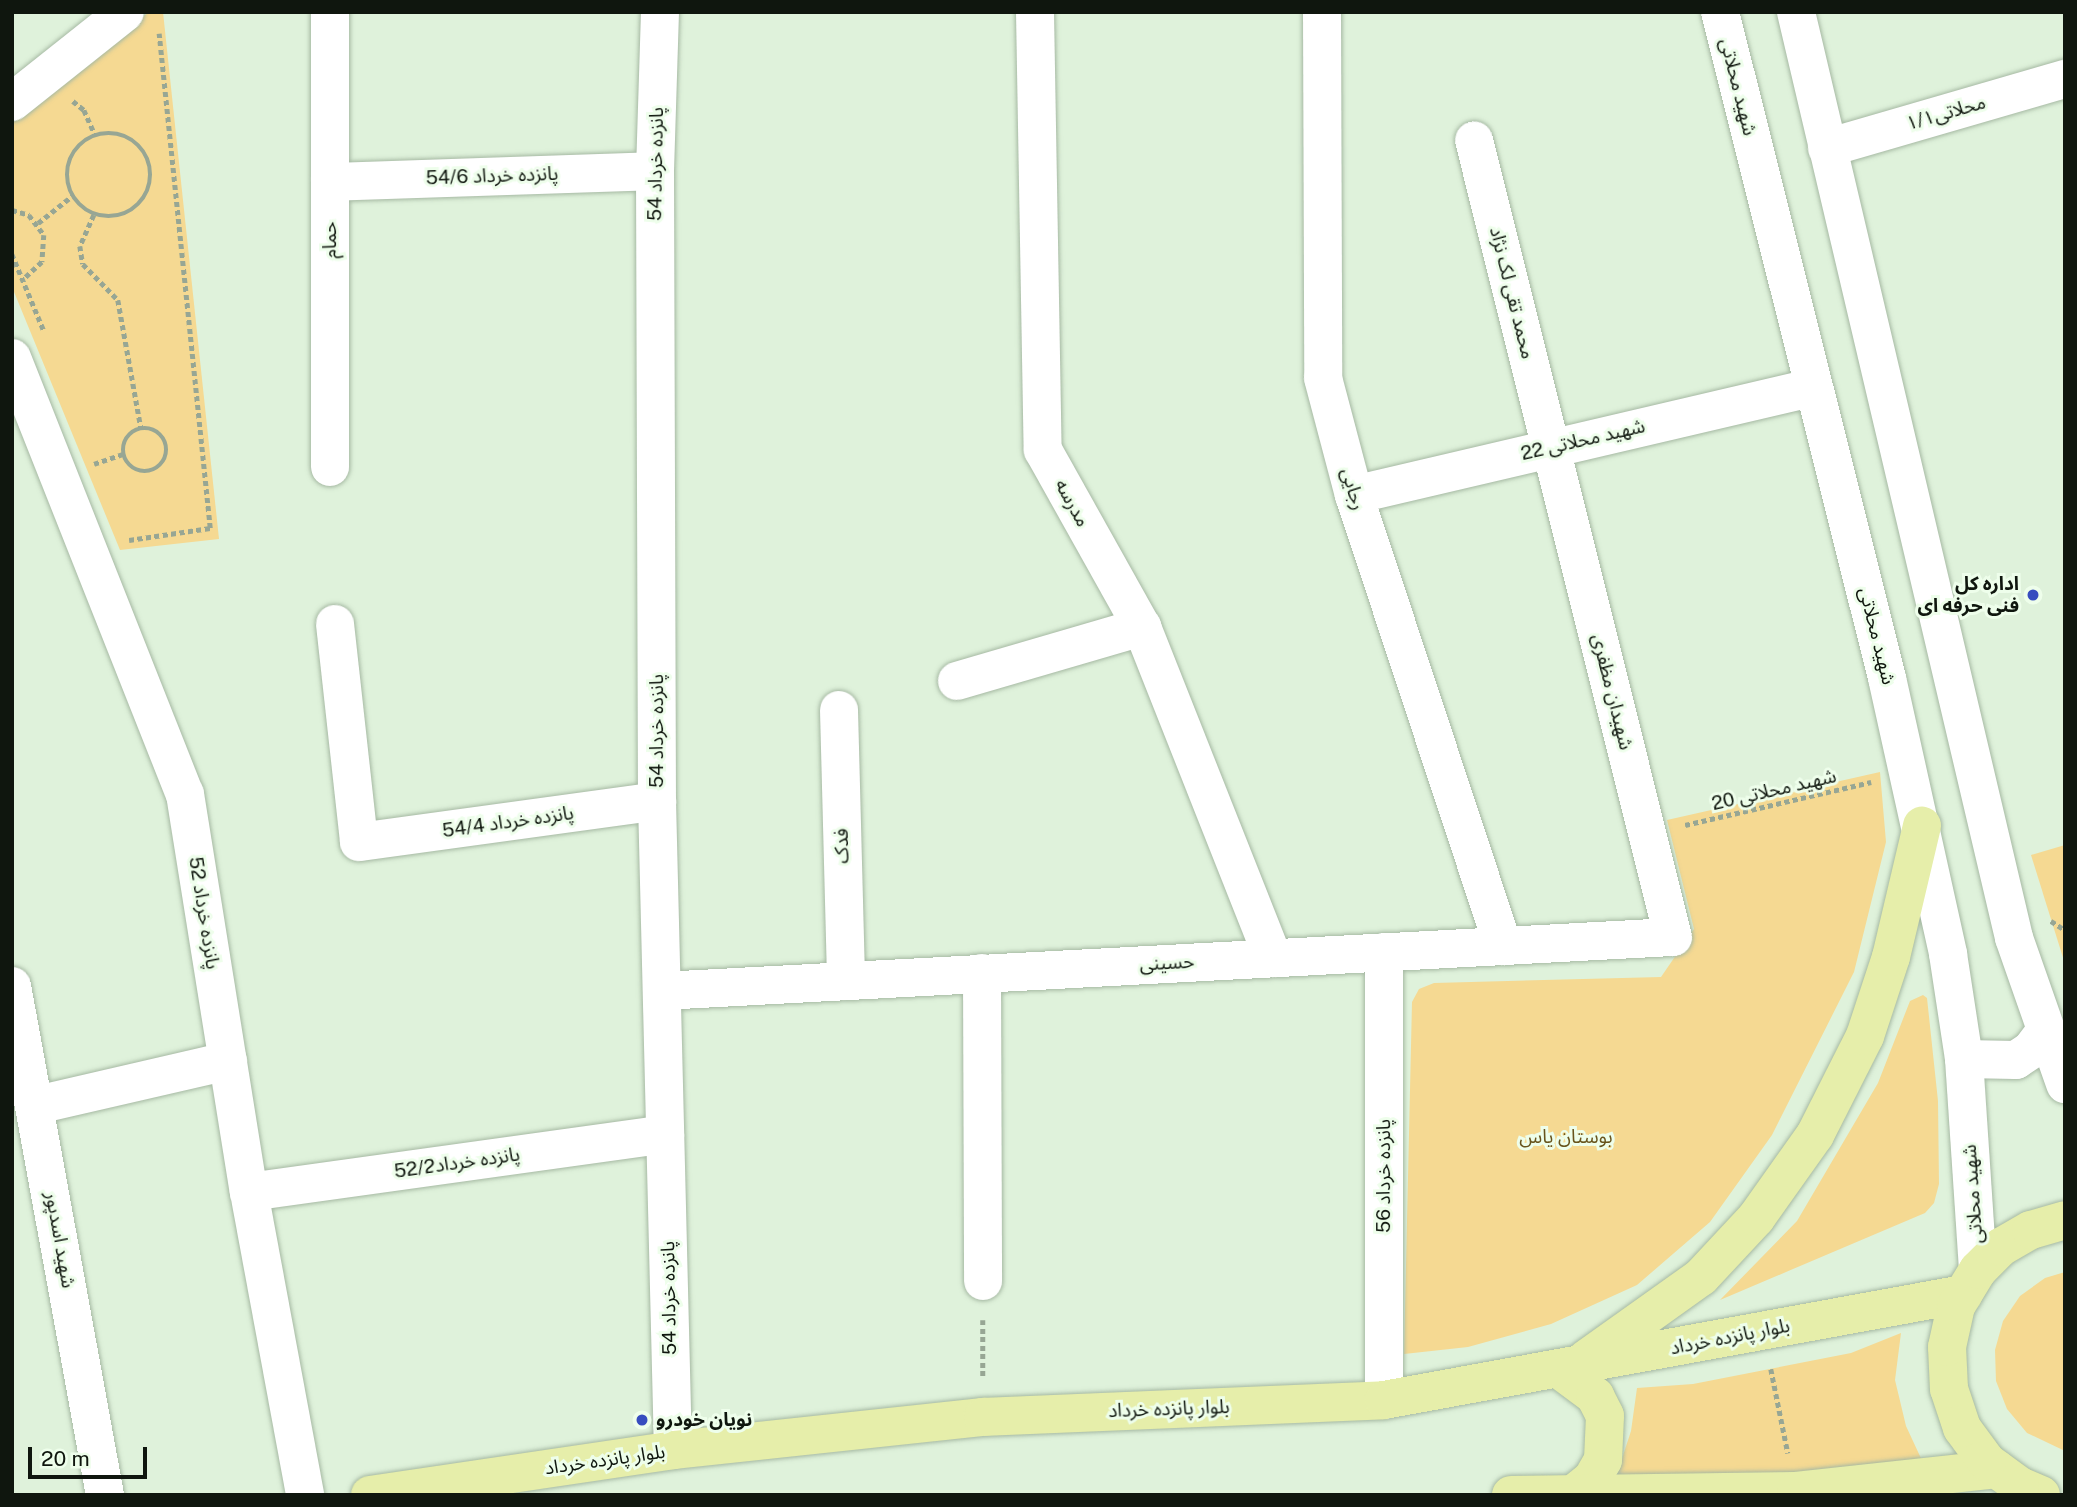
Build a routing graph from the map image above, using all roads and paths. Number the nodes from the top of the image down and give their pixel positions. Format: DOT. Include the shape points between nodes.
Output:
graph roads {
  1 [pos="330,12"];
  2 [pos="660,12"];
  3 [pos="1035,12"];
  4 [pos="1322,12"];
  5 [pos="1720,12"];
  6 [pos="1796,12"];
  7 [pos="142,20"];
  8 [pos="2065,79"];
  9 [pos="65,100"];
  10 [pos="12,102"];
  11 [pos="95,135"];
  12 [pos="1474,140"];
  13 [pos="1827,148"];
  14 [pos="655,171"];
  15 [pos="330,182"];
  16 [pos="72,196"];
  17 [pos="12,209"];
  18 [pos="94,215"];
  19 [pos="38,223"];
  20 [pos="12,254"];
  21 [pos="23,280"];
  22 [pos="48,341"];
  23 [pos="12,358"];
  24 [pos="1813,387"];
  25 [pos="141,428"];
  26 [pos="1551,447"];
  27 [pos="93,451"];
  28 [pos="330,467"];
  29 [pos="103,474"];
  30 [pos="1354,495"];
  31 [pos="125,530"];
  32 [pos="335,624"];
  33 [pos="1142,627"];
  34 [pos="957,681"];
  35 [pos="839,710"];
  36 [pos="1908,773"];
  37 [pos="657,801"];
  38 [pos="1922,826"];
  39 [pos="1647,834"];
  40 [pos="1672,937"];
  41 [pos="1503,946"];
  42 [pos="1384,952"];
  43 [pos="1273,958"];
  44 [pos="982,974"];
  45 [pos="846,981"];
  46 [pos="12,986"];
  47 [pos="662,990"];
  48 [pos="2046,1030"];
  49 [pos="1964,1059"];
  50 [pos="228,1061"];
  51 [pos="2065,1084"];
  52 [pos="37,1105"];
  53 [pos="665,1134"];
  54 [pos="249,1192"];
  55 [pos="2065,1220"];
  56 [pos="983,1281"];
  57 [pos="1971,1282"];
  58 [pos="1763,1331"];
  59 [pos="1568,1368"];
  60 [pos="1384,1400"];
  61 [pos="984,1417"];
  62 [pos="673,1450"];
  63 [pos="2020,1486"];
  64 [pos="1796,1491"];
  65 [pos="1575,1493"];
  66 [pos="104,1495"];
  67 [pos="305,1495"];
  68 [pos="370,1495"];
  69 [pos="1511,1495"];
  1 -- 15 [label="street, حمام"];
  2 -- 14 [label="street, پانزده خرداد 54"];
  3 -- 33 [label="street, مدرسه" via="1043,450"];
  4 -- 30 [label="street, رجایی" via="1324,378"];
  5 -- 24 [label="street, شهید محلاتی"];
  6 -- 13 [label="street"];
  7 -- 10 [label="street"];
  7 -- 31 [label="path" via="210,528 130,541"];
  8 -- 13 [label="street, محلاتی۱/۱"];
  9 -- 11 [label="path" via="84,110"];
  11 -- 16 [label="path" via="72,153 67,182"];
  11 -- 18 [label="path" via="117,133 137,142 147,154 152,183 146,197 124,216"];
  12 -- 26 [label="street, محمد تقی لک نژاد"];
  13 -- 48 [label="street" via="2014,938"];
  14 -- 15 [label="street, پانزده خرداد 54/6"];
  14 -- 37 [label="street, پانزده خرداد 54"];
  15 -- 28 [label="street, حمام"];
  16 -- 18 [label="path"];
  16 -- 19 [label="path"];
  17 -- 19 [label="path"];
  18 -- 25 [label="path" via="79,246 83,264 118,300"];
  19 -- 21 [label="path" via="46,248 42,262"];
  20 -- 21 [label="path"];
  21 -- 22 [label="path"];
  23 -- 50 [label="street, پانزده خرداد 52" via="185,794"];
  24 -- 26 [label="street, شهید محلاتی 22"];
  24 -- 36 [label="street, شهید محلاتی"];
  25 -- 25 [label="path" via="124,443 123,454 129,465 150,472 166,457 167,445 162,435"];
  26 -- 30 [label="street, شهید محلاتی 22"];
  26 -- 39 [label="street, شهیدان مظفری"];
  27 -- 29 [label="path"];
  30 -- 41 [label="street, رجایی"];
  32 -- 37 [label="street, پانزده خرداد 54/4" via="359,842"];
  33 -- 34 [label="street"];
  33 -- 43 [label="street, مدرسه"];
  35 -- 45 [label="street, فدک"];
  36 -- 38 [label="street, شهید محلاتی"];
  36 -- 39 [label="path, شهید محلاتی 20"];
  37 -- 47 [label="street, پانزده خرداد 54"];
  38 -- 49 [label="street, شهید محلاتی"];
  38 -- 59 [label="main road" via="1891,957 1865,1036 1815,1135 1756,1218 1701,1277"];
  39 -- 40 [label="street, شهیدان مظفری"];
  40 -- 41 [label="street, حسینی"];
  41 -- 42 [label="street, حسینی"];
  42 -- 43 [label="street, حسینی"];
  42 -- 60 [label="street, پانزده خرداد 56"];
  43 -- 44 [label="street, حسینی"];
  44 -- 45 [label="street, حسینی"];
  44 -- 56 [label="street"];
  45 -- 47 [label="street, حسینی"];
  46 -- 52 [label="street, شهید اسدپور"];
  47 -- 53 [label="street, پانزده خرداد 54"];
  48 -- 49 [label="street" via="2031,1050 2016,1060"];
  48 -- 51 [label="street"];
  49 -- 57 [label="street, شهید محلاتی"];
  50 -- 52 [label="street"];
  50 -- 54 [label="street, پانزده خرداد 52"];
  52 -- 66 [label="street, شهید اسدپور"];
  53 -- 54 [label="street, پانزده خرداد52/2"];
  53 -- 62 [label="street, پانزده خرداد 54"];
  54 -- 67 [label="street, پانزده خرداد 52"];
  55 -- 57 [label="main road" via="2031,1230 2001,1247"];
  56 -- 61 [label="path"];
  57 -- 58 [label="main road, بلوار پانزده خرداد"];
  57 -- 63 [label="main road" via="1947,1347 1949,1389 1962,1428"];
  58 -- 59 [label="main road, بلوار پانزده خرداد"];
  58 -- 64 [label="path"];
  59 -- 60 [label="main road, بلوار پانزده خرداد"];
  59 -- 65 [label="main road" via="1595,1396 1605,1416 1607,1438 1603,1460 1592,1479"];
  60 -- 61 [label="main road, بلوار پانزده خرداد"];
  61 -- 62 [label="main road, بلوار پانزده خرداد"];
  62 -- 68 [label="main road, بلوار پانزده خرداد"];
  63 -- 64 [label="main road"];
  64 -- 65 [label="main road"];
  65 -- 69 [label="main road"];
}
